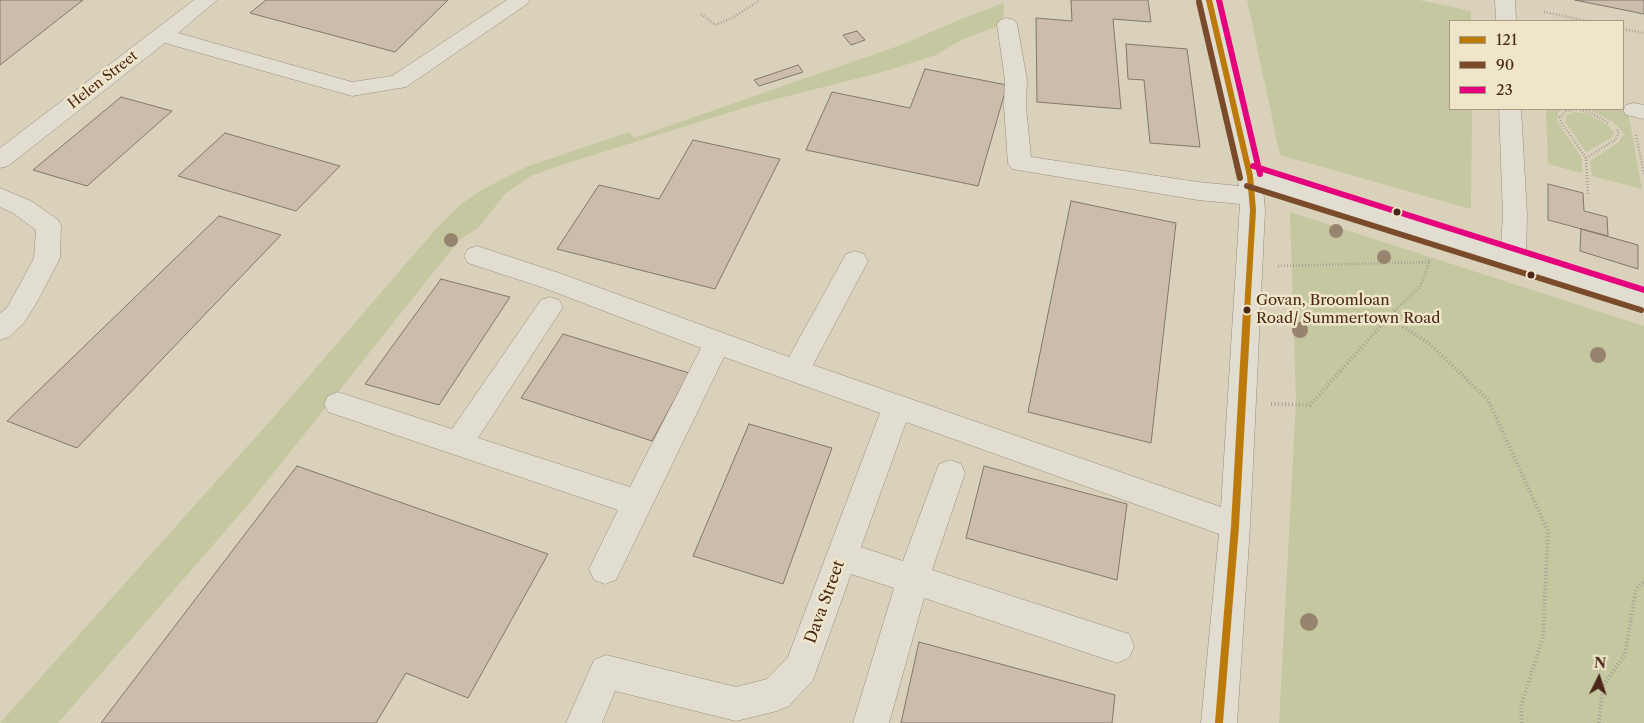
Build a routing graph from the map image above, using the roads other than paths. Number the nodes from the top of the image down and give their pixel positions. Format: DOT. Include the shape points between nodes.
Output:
graph roads {
  1 [pos="206,0"];
  2 [pos="520,0"];
  3 [pos="1209,0"];
  4 [pos="1505,0"];
  5 [pos="1506,20"];
  6 [pos="1007,24"];
  7 [pos="162,35"];
  8 [pos="1510,110"];
  9 [pos="0,160"];
  10 [pos="1251,186"];
  11 [pos="0,197"];
  12 [pos="477,256"];
  13 [pos="1513,259"];
  14 [pos="855,261"];
  15 [pos="559,298"];
  16 [pos="1644,300"];
  17 [pos="0,330"];
  18 [pos="717,343"];
  19 [pos="796,370"];
  20 [pos="338,404"];
  21 [pos="897,406"];
  22 [pos="458,444"];
  23 [pos="950,473"];
  24 [pos="637,503"];
  25 [pos="1236,526"];
  26 [pos="842,556"];
  27 [pos="604,569"];
  28 [pos="913,579"];
  29 [pos="1117,646"];
  30 [pos="584,723"];
  31 [pos="871,723"];
  32 [pos="1218,723"];
  1 -- 7 [label="street, Helen Street"];
  2 -- 7 [label="street" via="398,82 352,89"];
  3 -- 10 [label="street"];
  4 -- 5 [label="street"];
  6 -- 10 [label="street" via="1016,80 1020,163 1198,191"];
  7 -- 9 [label="street, Helen Street"];
  8 -- 13 [label="street" via="1515,215"];
  10 -- 13 [label="street"];
  10 -- 25 [label="street" via="1253,210"];
  11 -- 17 [label="street" via="22,207 49,226 47,258 15,316"];
  12 -- 15 [label="street" via="553,281"];
  13 -- 16 [label="street"];
  14 -- 19 [label="street"];
  15 -- 18 [label="street"];
  15 -- 22 [label="street"];
  18 -- 19 [label="street"];
  18 -- 24 [label="street"];
  19 -- 21 [label="street"];
  20 -- 22 [label="street"];
  21 -- 25 [label="street"];
  21 -- 26 [label="street, Dava Street"];
  22 -- 24 [label="street"];
  23 -- 28 [label="street"];
  24 -- 27 [label="street"];
  25 -- 32 [label="street"];
  26 -- 28 [label="street"];
  26 -- 30 [label="street, Dava Street" via="801,668 777,694 736,704 606,672"];
  28 -- 29 [label="street"];
  28 -- 31 [label="street"];
}
